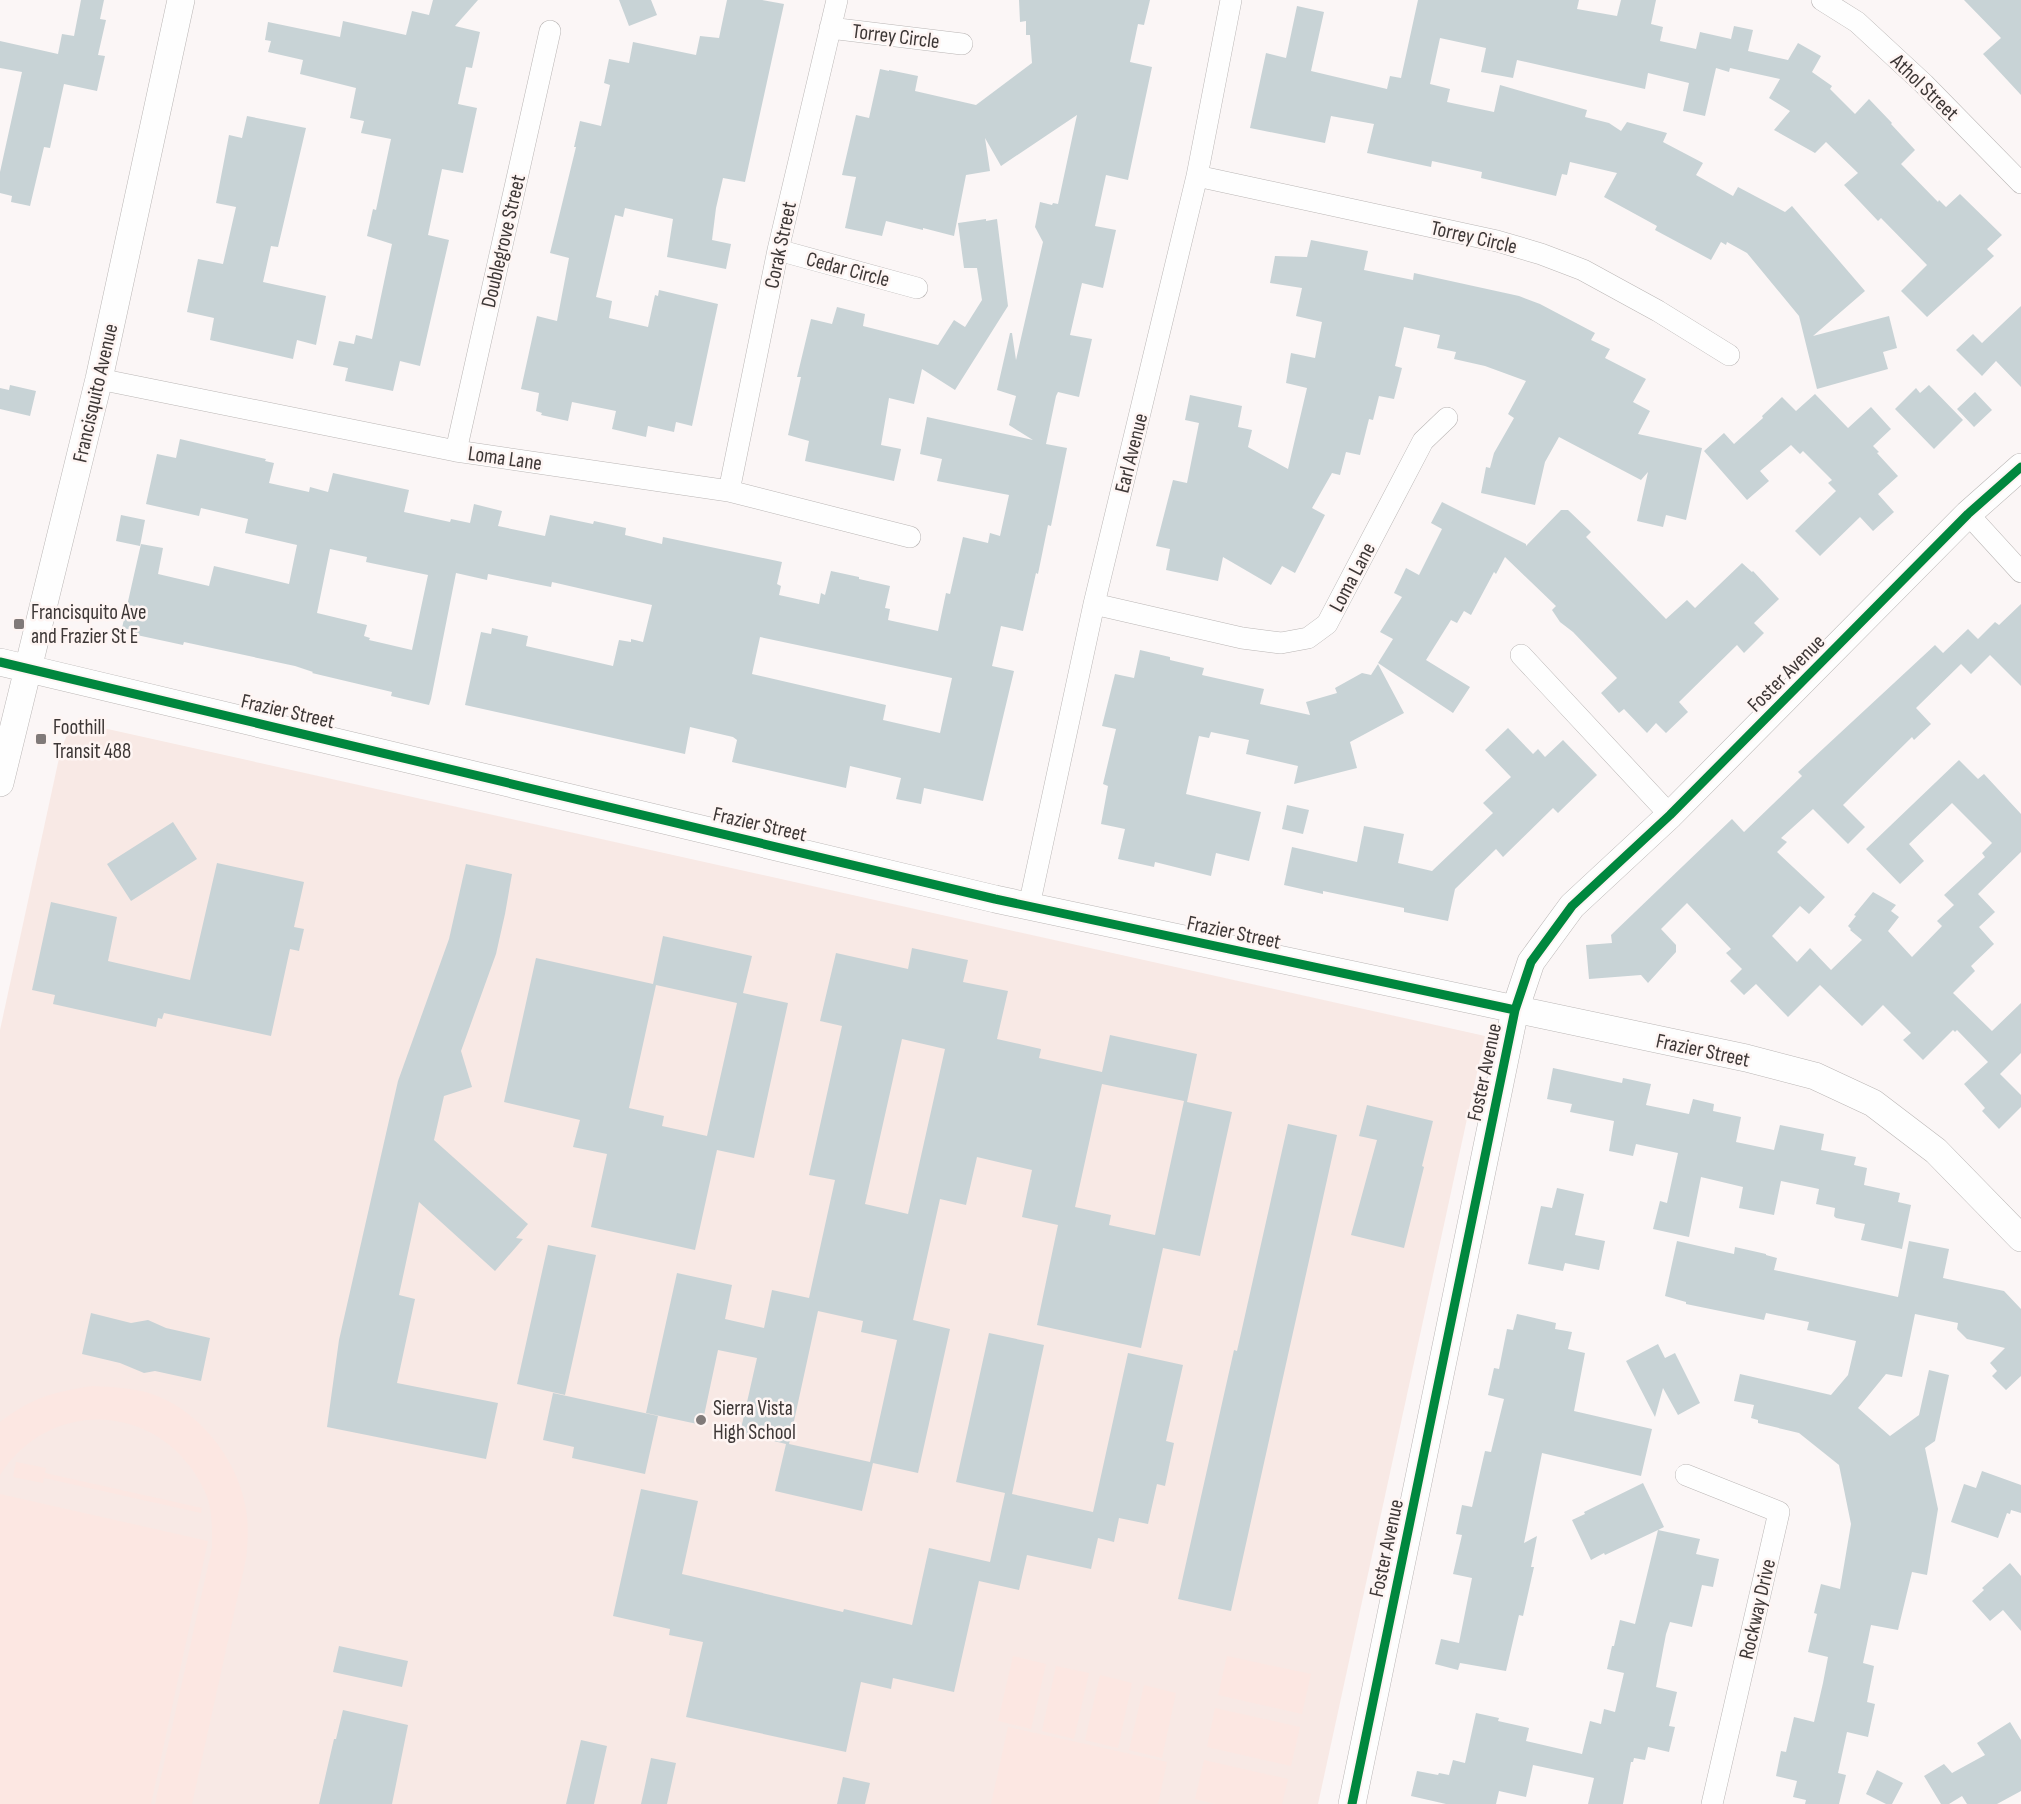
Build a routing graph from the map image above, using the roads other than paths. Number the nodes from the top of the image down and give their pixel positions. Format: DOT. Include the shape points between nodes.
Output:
graph roads {
  1 [pos="181,0"];
  2 [pos="837,0"];
  3 [pos="1231,0"];
  4 [pos="1822,0"];
  5 [pos="830,28"];
  6 [pos="550,31"];
  7 [pos="962,44"];
  8 [pos="1197,176"];
  9 [pos="2021,183"];
  10 [pos="778,250"];
  11 [pos="917,288"];
  12 [pos="1729,355"];
  13 [pos="99,379"];
  14 [pos="1447,418"];
  15 [pos="456,451"];
  16 [pos="2021,467"];
  17 [pos="729,491"];
  18 [pos="1968,514"];
  19 [pos="910,537"];
  20 [pos="2021,572"];
  21 [pos="1094,604"];
  22 [pos="1521,655"];
  23 [pos="0,662"];
  24 [pos="27,668"];
  25 [pos="0,783"];
  26 [pos="1670,815"];
  27 [pos="1029,906"];
  28 [pos="1515,1010"];
  29 [pos="2021,1238"];
  30 [pos="1686,1475"];
  31 [pos="1352,1804"];
  32 [pos="1712,1804"];
  1 -- 13 [label="street, Francisquito Avenue"];
  2 -- 5 [label="street, Corak Street"];
  3 -- 8 [label="street, Earl Avenue"];
  4 -- 9 [label="street, Athol Street" via="1866,30"];
  5 -- 7 [label="street, Torrey Circle"];
  5 -- 10 [label="street, Corak Street"];
  6 -- 15 [label="street, Doublegrove Street"];
  8 -- 12 [label="street, Torrey Circle" via="1541,254 1583,270"];
  8 -- 21 [label="street, Earl Avenue"];
  10 -- 11 [label="street, Cedar Circle"];
  10 -- 17 [label="street, Corak Street"];
  13 -- 15 [label="street, Loma Lane"];
  13 -- 24 [label="street, Francisquito Avenue"];
  14 -- 21 [label="street, Loma Lane" via="1423,441 1327,624 1308,638 1281,643 1242,638"];
  15 -- 17 [label="street, Loma Lane"];
  16 -- 18 [label="street, Foster Avenue"];
  17 -- 19 [label="street, Loma Lane"];
  18 -- 20 [label="street"];
  18 -- 26 [label="street, Foster Avenue"];
  21 -- 27 [label="street, Earl Avenue"];
  22 -- 26 [label="street"];
  23 -- 24 [label="street, Frazier Street"];
  24 -- 25 [label="street, Francisquito Avenue"];
  24 -- 27 [label="street, Frazier Street"];
  26 -- 28 [label="street, Foster Avenue" via="1572,906 1530,962"];
  27 -- 28 [label="street, Frazier Street"];
  28 -- 29 [label="street, Frazier Street" via="1815,1076 1873,1103 1936,1151"];
  28 -- 31 [label="street, Foster Avenue"];
  30 -- 32 [label="street, Rockway Drive" via="1779,1512"];
}
